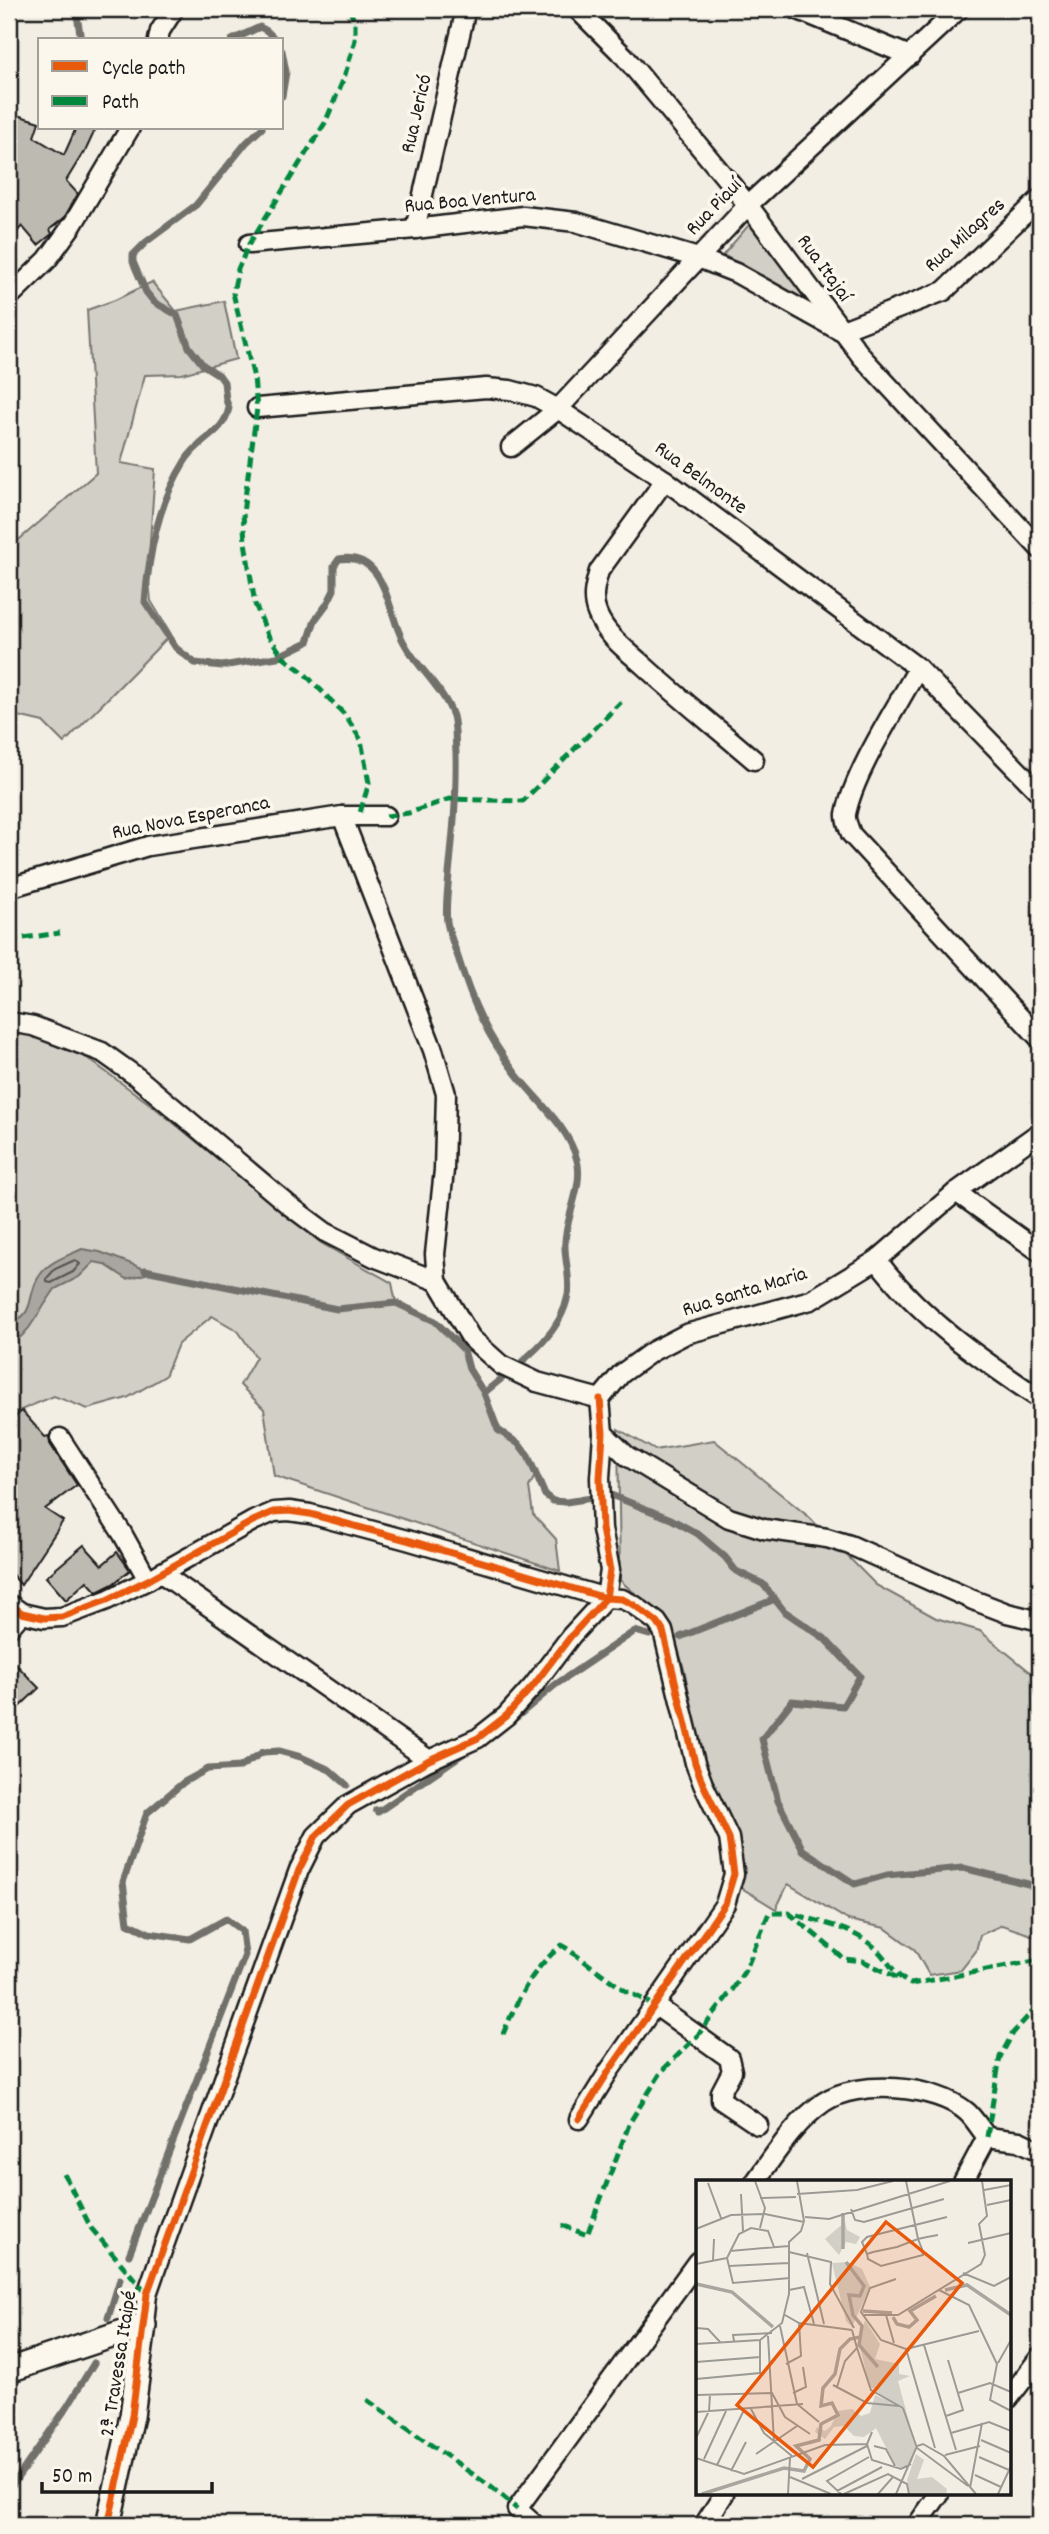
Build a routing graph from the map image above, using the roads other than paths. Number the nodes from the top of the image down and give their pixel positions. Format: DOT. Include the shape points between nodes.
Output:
graph roads {
  1 [pos="174,9"];
  2 [pos="466,9"];
  3 [pos="577,9"];
  4 [pos="796,9"];
  5 [pos="959,9"];
  6 [pos="158,38"];
  7 [pos="910,57"];
  8 [pos="129,130"];
  9 [pos="1040,198"];
  10 [pos="748,205"];
  11 [pos="415,229"];
  12 [pos="249,244"];
  13 [pos="698,258"];
  14 [pos="9,297"];
  15 [pos="840,331"];
  16 [pos="257,408"];
  17 [pos="558,409"];
  18 [pos="510,447"];
  19 [pos="665,480"];
  20 [pos="1040,549"];
  21 [pos="918,668"];
  22 [pos="754,760"];
  23 [pos="1040,793"];
  24 [pos="342,816"];
  25 [pos="386,816"];
  26 [pos="9,888"];
  27 [pos="9,1022"];
  28 [pos="1040,1040"];
  29 [pos="1040,1132"];
  30 [pos="956,1192"];
  31 [pos="1040,1252"];
  32 [pos="877,1260"];
  33 [pos="437,1281"];
  34 [pos="600,1399"];
  35 [pos="1040,1399"];
  36 [pos="603,1433"];
  37 [pos="60,1438"];
  38 [pos="155,1576"];
  39 [pos="606,1598"];
  40 [pos="15,1609"];
  41 [pos="1040,1622"];
  42 [pos="9,1629"];
  43 [pos="429,1760"];
  44 [pos="656,2006"];
  45 [pos="579,2119"];
  46 [pos="758,2125"];
  47 [pos="987,2137"];
  48 [pos="1040,2151"];
  49 [pos="756,2180"];
  50 [pos="964,2180"];
  51 [pos="696,2263"];
  52 [pos="144,2325"];
  53 [pos="1040,2357"];
  54 [pos="9,2370"];
  55 [pos="1010,2397"];
  56 [pos="723,2496"];
  57 [pos="938,2496"];
  58 [pos="108,2525"];
  59 [pos="535,2525"];
  60 [pos="704,2525"];
  61 [pos="917,2525"];
  1 -- 6 [label="street"];
  2 -- 11 [label="street, Rua Jericó"];
  3 -- 10 [label="street, Rua Itajaí" via="624,56"];
  4 -- 7 [label="street"];
  5 -- 7 [label="street, Rua Piauí"];
  7 -- 10 [label="street, Rua Piauí"];
  8 -- 14 [label="street" via="54,251"];
  9 -- 15 [label="street, Rua Milagres" via="944,291"];
  10 -- 13 [label="street, Rua Piauí"];
  10 -- 15 [label="street, Rua Itajaí"];
  11 -- 12 [label="street, Rua Boa Ventura"];
  11 -- 13 [label="street, Rua Boa Ventura" via="523,216 576,222"];
  13 -- 15 [label="street, Rua Boa Ventura" via="736,273"];
  13 -- 17 [label="street, Rua Piauí"];
  15 -- 20 [label="street, Rua Itajaí"];
  16 -- 17 [label="street, Rua Belmonte" via="486,388 536,397"];
  17 -- 18 [label="street, Rua Piauí"];
  17 -- 19 [label="street, Rua Belmonte"];
  19 -- 21 [label="street, Rua Belmonte"];
  19 -- 22 [label="street" via="599,570 594,588 596,612 610,635"];
  21 -- 23 [label="street, Rua Belmonte"];
  21 -- 28 [label="street" via="862,770 845,817 851,834"];
  24 -- 25 [label="street, Rua Nova Esperanca"];
  24 -- 26 [label="street, Rua Nova Esperanca" via="148,846"];
  24 -- 33 [label="street" via="433,1049 446,1094"];
  27 -- 33 [label="street" via="33,1026 102,1052 325,1232"];
  29 -- 30 [label="street, Rua Santa Maria"];
  30 -- 31 [label="street"];
  30 -- 32 [label="street, Rua Santa Maria"];
  32 -- 34 [label="street, Rua Santa Maria" via="811,1300 686,1334 621,1374"];
  32 -- 35 [label="street" via="936,1322"];
  33 -- 34 [label="street" via="471,1338 501,1364 537,1382"];
  34 -- 36 [label="street"];
  36 -- 39 [label="street" via="601,1512 610,1570"];
  36 -- 41 [label="street" via="627,1456 729,1518 850,1545 1007,1614"];
  37 -- 38 [label="street"];
  38 -- 39 [label="street" via="253,1521 289,1511"];
  38 -- 40 [label="street" via="62,1617 44,1618"];
  38 -- 43 [label="street"];
  39 -- 43 [label="street" via="506,1716 478,1738"];
  39 -- 44 [label="street" via="634,1605 663,1632 695,1763 729,1838 732,1855 734,1874 725,1904"];
  40 -- 42 [label="street"];
  43 -- 52 [label="street, 2ª Travessa Itaipé" via="348,1805 316,1836 162,2251 147,2294"];
  44 -- 45 [label="street"];
  44 -- 46 [label="street" via="729,2058 732,2071 721,2100"];
  47 -- 48 [label="street" via="1019,2141"];
  47 -- 49 [label="street" via="967,2112 946,2099 900,2088 843,2092 792,2130"];
  47 -- 50 [label="street"];
  51 -- 59 [label="street" via="517,2509"];
  52 -- 54 [label="street"];
  52 -- 58 [label="street, 2ª Travessa Itaipé" via="132,2416"];
  53 -- 55 [label="street"];
  56 -- 60 [label="street"];
  57 -- 61 [label="street"];
}
